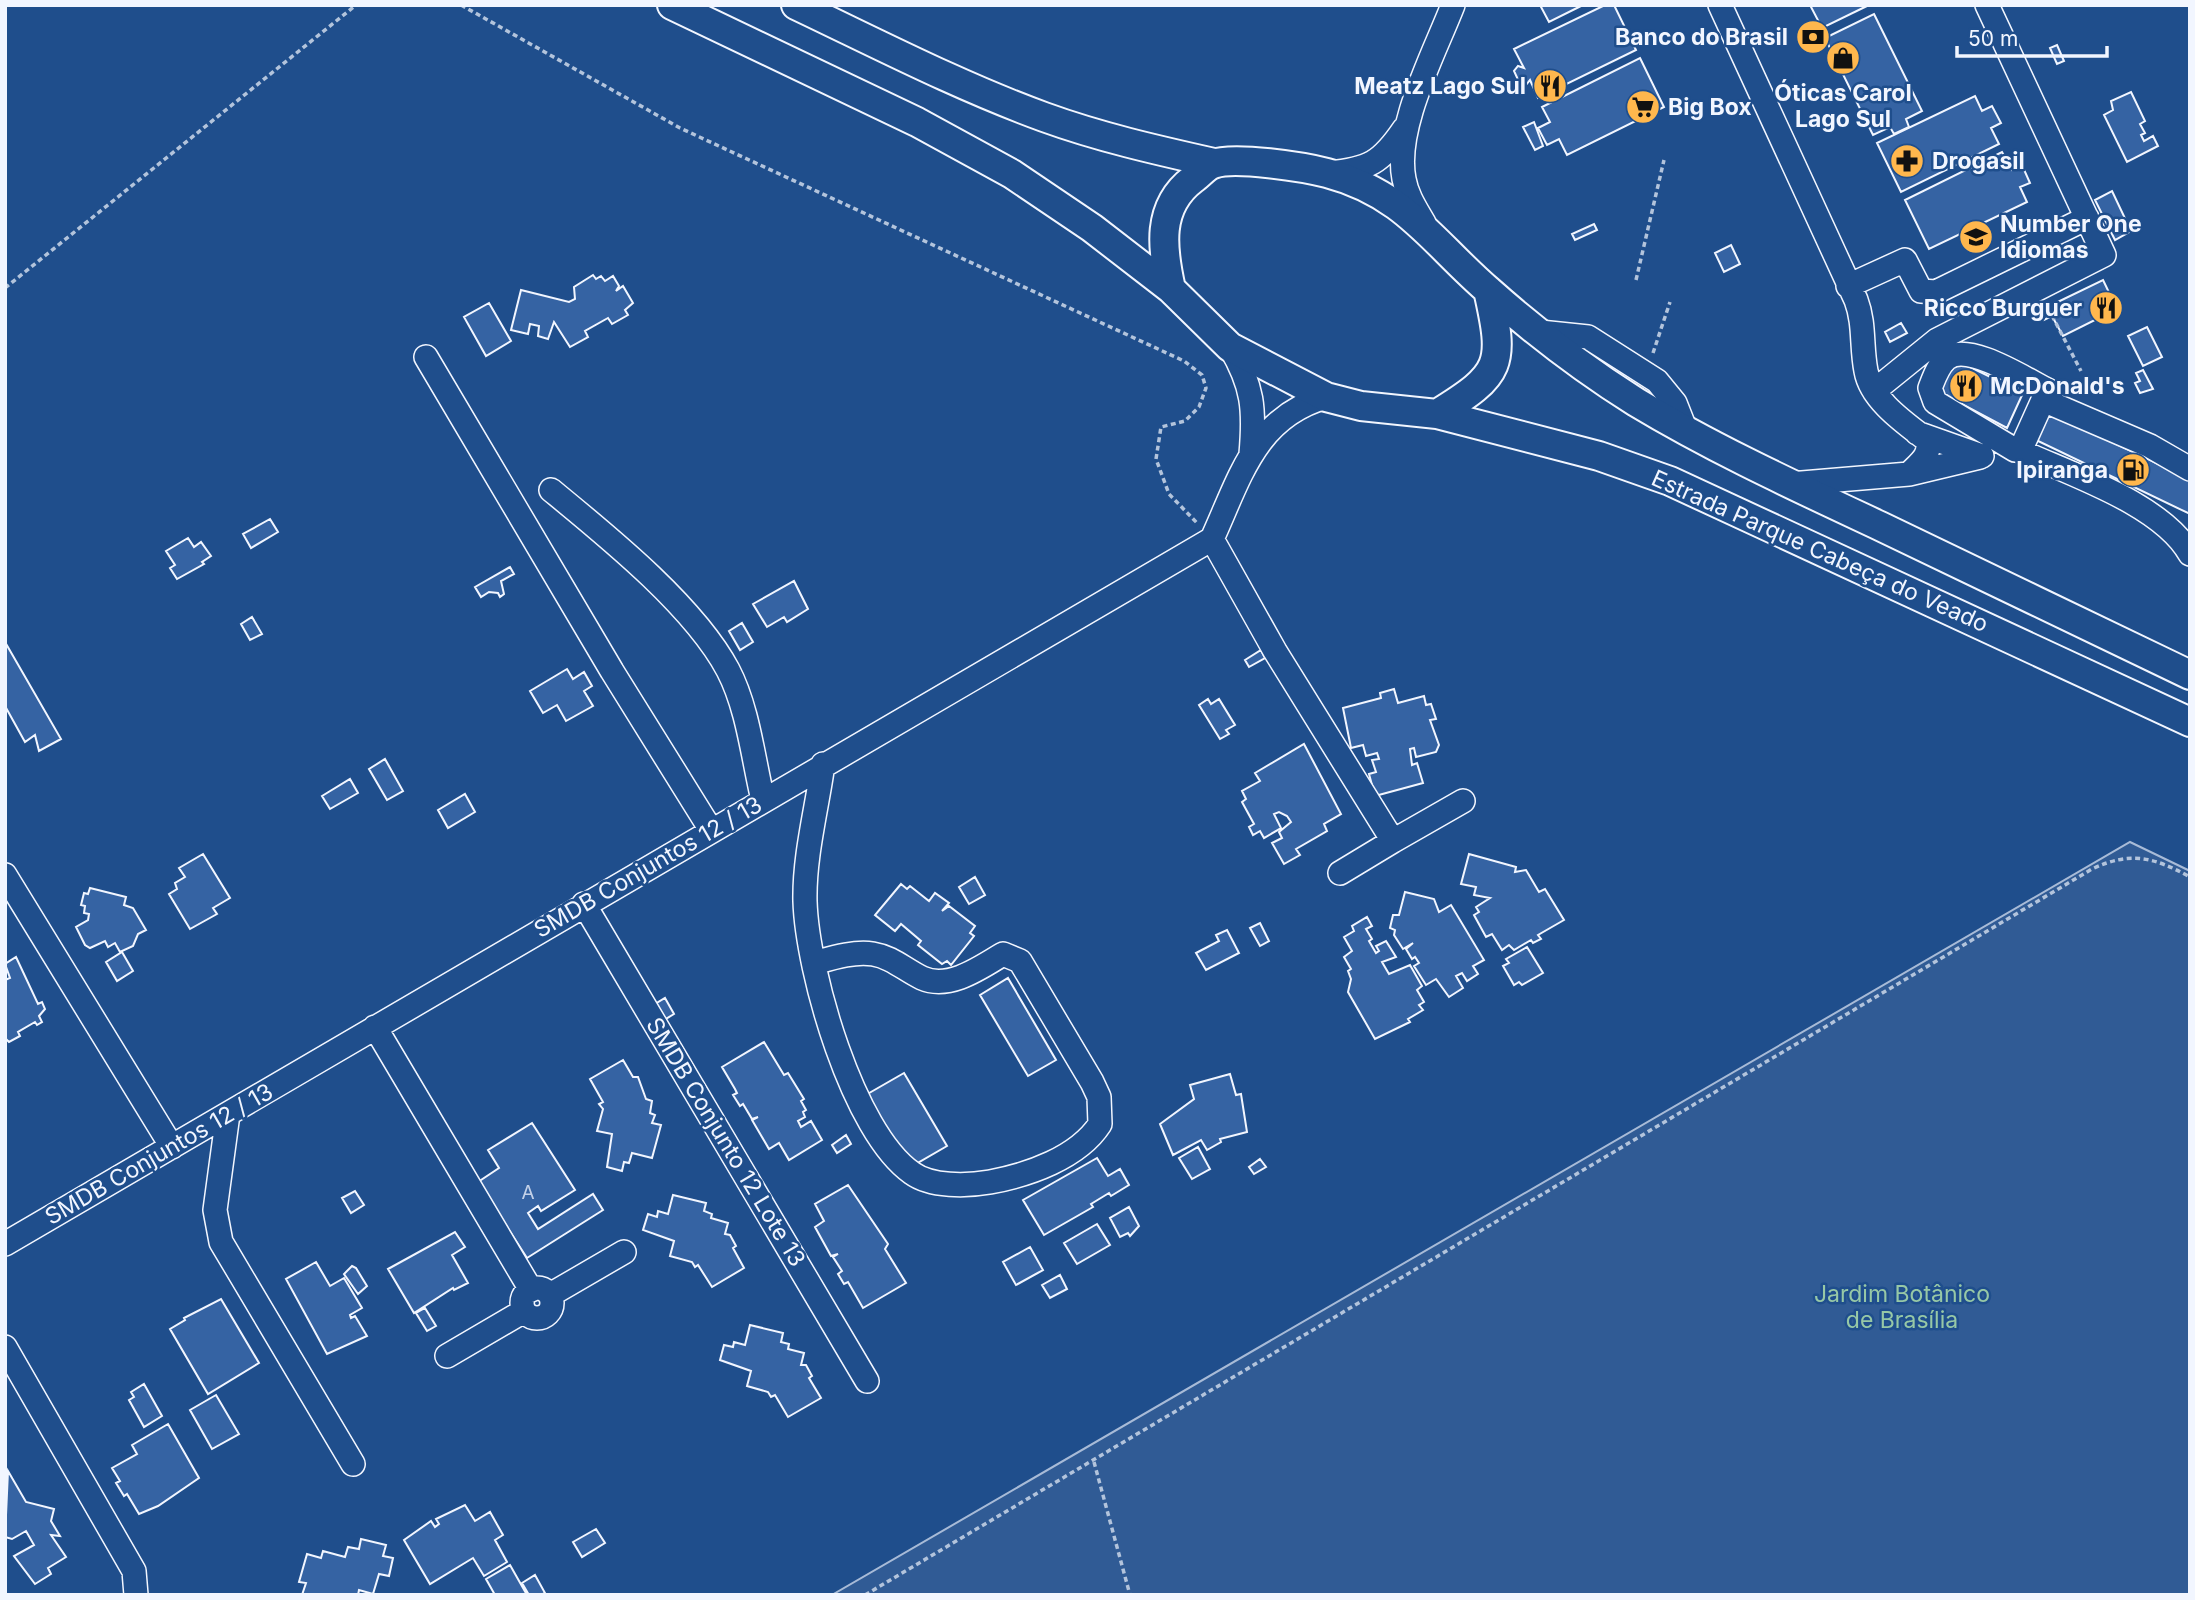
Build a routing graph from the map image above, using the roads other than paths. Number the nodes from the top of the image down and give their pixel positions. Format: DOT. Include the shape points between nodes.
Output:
graph roads {
  1 [pos="671,5"];
  2 [pos="796,5"];
  3 [pos="1720,5"];
  4 [pos="1987,5"];
  5 [pos="1451,7"];
  6 [pos="1407,124"];
  7 [pos="1214,163"];
  8 [pos="1327,173"];
  9 [pos="2087,218"];
  10 [pos="1427,229"];
  11 [pos="1849,286"];
  12 [pos="1171,289"];
  13 [pos="1488,290"];
  14 [pos="1230,347"];
  15 [pos="426,357"];
  16 [pos="2047,390"];
  17 [pos="1874,391"];
  18 [pos="1326,397"];
  19 [pos="1437,414"];
  20 [pos="1917,433"];
  21 [pos="2017,450"];
  22 [pos="1251,454"];
  23 [pos="1980,457"];
  24 [pos="2190,469"];
  25 [pos="1909,474"];
  26 [pos="1790,484"];
  27 [pos="551,490"];
  28 [pos="1212,538"];
  29 [pos="2188,547"];
  30 [pos="2190,675"];
  31 [pos="2190,722"];
  32 [pos="823,764"];
  33 [pos="763,800"];
  34 [pos="1463,801"];
  35 [pos="711,830"];
  36 [pos="1393,841"];
  37 [pos="1340,873"];
  38 [pos="5,875"];
  39 [pos="584,904"];
  40 [pos="814,963"];
  41 [pos="375,1027"];
  42 [pos="228,1114"];
  43 [pos="172,1147"];
  44 [pos="5,1244"];
  45 [pos="624,1252"];
  46 [pos="535,1299"];
  47 [pos="5,1347"];
  48 [pos="447,1356"];
  49 [pos="867,1381"];
  50 [pos="354,1464"];
  51 [pos="136,1595"];
  1 -- 12 [label="main road" via="917,122 1012,174"];
  2 -- 7 [label="main road" via="970,88 1045,117 1118,141"];
  3 -- 11 [label="street"];
  4 -- 9 [label="street"];
  5 -- 6 [label="street"];
  6 -- 8 [label="street" via="1381,159 1353,171"];
  6 -- 10 [label="street" via="1404,177 1408,195"];
  7 -- 8 [label="main road, Estrada Parque Cabeça do Veado" via="1249,162"];
  7 -- 12 [label="main road" via="1184,186 1170,205 1162,231"];
  8 -- 10 [label="main road, Estrada Parque Cabeça do Veado" via="1389,199"];
  9 -- 11 [label="street" via="1936,292 1921,291 1905,260"];
  9 -- 17 [label="street" via="2104,255 1937,340"];
  10 -- 13 [label="main road, Estrada Parque Cabeça do Veado"];
  11 -- 17 [label="street" via="1863,324 1866,372"];
  12 -- 14 [label="main road, Estrada Parque Cabeça do Veado"];
  13 -- 19 [label="main road" via="1498,348 1494,367 1484,382"];
  13 -- 26 [label="main road, Estrada Parque Cabeça do Veado" via="1598,377 1686,431"];
  14 -- 18 [label="main road, Estrada Parque Cabeça do Veado"];
  14 -- 22 [label="street" via="1253,398"];
  15 -- 35 [label="street"];
  16 -- 21 [label="street" via="1972,354 1947,358 1937,371 1930,388 1934,402"];
  17 -- 20 [label="street"];
  18 -- 19 [label="main road, Estrada Parque Cabeça do Veado" via="1361,406"];
  18 -- 22 [label="street" via="1289,411"];
  19 -- 31 [label="main road, Estrada Parque Cabeça do Veado" via="1599,456 1671,481"];
  20 -- 23 [label="street"];
  20 -- 25 [label="street" via="1927,440 1928,451"];
  21 -- 23 [label="street"];
  21 -- 24 [label="street" via="2043,400 2150,446"];
  21 -- 29 [label="street" via="2141,509"];
  22 -- 28 [label="street"];
  23 -- 25 [label="street"];
  25 -- 26 [label="street"];
  26 -- 30 [label="main road, Estrada Parque Cabeça do Veado"];
  27 -- 33 [label="street" via="646,574 712,645 736,690"];
  28 -- 32 [label="street, SMDB Conjuntos 12 / 13"];
  28 -- 36 [label="street" via="1275,651"];
  32 -- 33 [label="street, SMDB Conjuntos 12 / 13"];
  32 -- 40 [label="street" via="804,898"];
  33 -- 35 [label="street, SMDB Conjuntos 12 / 13"];
  34 -- 36 [label="street"];
  35 -- 39 [label="street, SMDB Conjuntos 12 / 13"];
  36 -- 37 [label="street"];
  38 -- 43 [label="street"];
  39 -- 41 [label="street, SMDB Conjuntos 12 / 13"];
  39 -- 49 [label="street, SMDB Conjunto 12 Lote 13"];
  40 -- 40 [label="street" via="862,1110 886,1148 913,1175 974,1185 1008,1179 1080,1148 1100,1124 1099,1097 1092,1082 1020,961 1003,954 975,971 945,981 923,978 873,954"];
  41 -- 42 [label="street, SMDB Conjuntos 12 / 13"];
  41 -- 46 [label="street"];
  42 -- 43 [label="street, SMDB Conjuntos 12 / 13"];
  42 -- 50 [label="street" via="215,1210 221,1242"];
  43 -- 44 [label="street, SMDB Conjuntos 12 / 13"];
  45 -- 46 [label="street"];
  46 -- 48 [label="street"];
  47 -- 51 [label="street" via="134,1570"];
}
